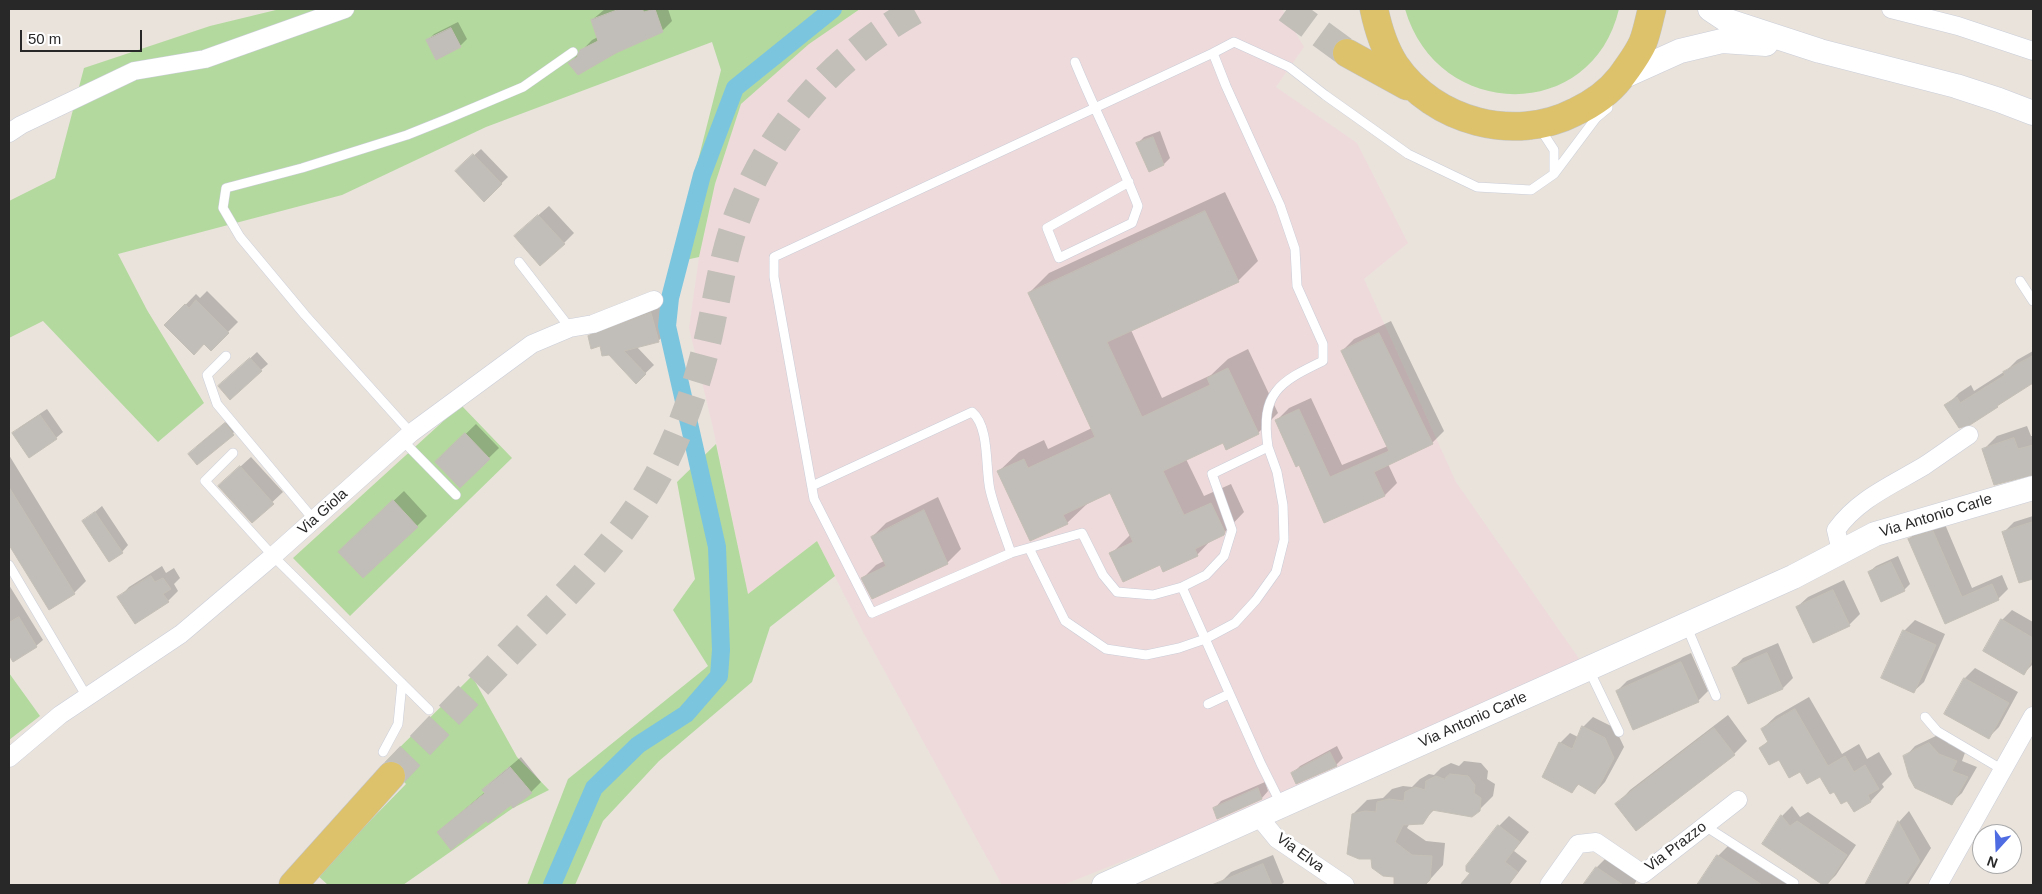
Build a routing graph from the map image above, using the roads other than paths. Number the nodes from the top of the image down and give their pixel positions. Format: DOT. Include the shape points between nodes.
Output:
graph roads {
  1 [pos="345,9"];
  2 [pos="1374,9"];
  3 [pos="1652,9"];
  4 [pos="1710,9"];
  5 [pos="1891,9"];
  6 [pos="1820,51"];
  7 [pos="573,52"];
  8 [pos="2033,52"];
  9 [pos="1213,53"];
  10 [pos="1347,53"];
  11 [pos="1075,62"];
  12 [pos="1615,83"];
  13 [pos="1423,95"];
  14 [pos="1094,109"];
  15 [pos="2033,113"];
  16 [pos="1537,125"];
  17 [pos="9,133"];
  18 [pos="1554,174"];
  19 [pos="1129,182"];
  20 [pos="519,262"];
  21 [pos="2020,281"];
  22 [pos="654,300"];
  23 [pos="2033,301"];
  24 [pos="570,328"];
  25 [pos="226,356"];
  26 [pos="1969,434"];
  27 [pos="407,437"];
  28 [pos="1268,447"];
  29 [pos="233,453"];
  30 [pos="812,486"];
  31 [pos="2033,488"];
  32 [pos="456,495"];
  33 [pos="314,520"];
  34 [pos="1029,548"];
  35 [pos="1841,551"];
  36 [pos="1010,553"];
  37 [pos="273,556"];
  38 [pos="9,565"];
  39 [pos="1182,587"];
  40 [pos="1686,625"];
  41 [pos="1205,639"];
  42 [pos="1588,669"];
  43 [pos="402,683"];
  44 [pos="1229,694"];
  45 [pos="1716,696"];
  46 [pos="87,697"];
  47 [pos="1208,704"];
  48 [pos="429,710"];
  49 [pos="2033,716"];
  50 [pos="1925,717"];
  51 [pos="1619,732"];
  52 [pos="9,758"];
  53 [pos="387,764"];
  54 [pos="2004,770"];
  55 [pos="1738,800"];
  56 [pos="1282,806"];
  57 [pos="1259,817"];
  58 [pos="1705,826"];
  59 [pos="1794,883"];
  60 [pos="293,885"];
  61 [pos="1104,885"];
  62 [pos="1345,885"];
  63 [pos="1549,885"];
  64 [pos="1938,885"];
  1 -- 17 [label="street" via="205,59 134,70"];
  2 -- 13 [label="main road" via="1378,30 1396,66"];
  3 -- 12 [label="main road" via="1642,43"];
  4 -- 6 [label="street" via="1728,21"];
  5 -- 8 [label="street" via="1958,26"];
  6 -- 12 [label="street" via="1722,41 1680,51"];
  6 -- 15 [label="street" via="1956,86"];
  7 -- 27 [label="lane" via="523,87 407,135 226,188 223,208 240,236"];
  9 -- 14 [label="lane"];
  9 -- 18 [label="lane" via="1234,42 1290,67 1408,154 1478,187 1531,190"];
  9 -- 28 [label="lane" via="1280,205 1295,249 1297,286 1323,344 1323,360 1291,376 1270,398 1265,431"];
  10 -- 13 [label="main road"];
  11 -- 14 [label="lane"];
  12 -- 16 [label="main road" via="1588,105 1564,118"];
  12 -- 18 [label="lane" via="1608,108 1596,118"];
  13 -- 16 [label="main road" via="1458,116 1497,126"];
  14 -- 19 [label="lane"];
  14 -- 30 [label="lane" via="774,257 774,277"];
  16 -- 18 [label="lane" via="1554,150"];
  19 -- 19 [label="lane" via="1138,206 1132,223 1059,258 1047,228"];
  20 -- 24 [label="lane"];
  21 -- 23 [label="lane"];
  22 -- 24 [label="street, Via Giola" via="593,324"];
  24 -- 27 [label="street, Via Giola" via="532,344"];
  25 -- 33 [label="lane" via="207,374 217,404"];
  26 -- 35 [label="street" via="1868,498 1846,517 1836,530"];
  27 -- 32 [label="lane"];
  27 -- 33 [label="street, Via Giola"];
  28 -- 39 [label="lane" via="1212,474 1232,530 1224,556 1206,575"];
  28 -- 41 [label="lane" via="1283,505 1284,540 1276,572 1235,623"];
  29 -- 37 [label="lane" via="205,481"];
  30 -- 36 [label="lane" via="814,499 872,613"];
  30 -- 36 [label="lane" via="972,412 977,416 986,447 990,488"];
  31 -- 35 [label="street, Via Antonio Carle" via="1875,534"];
  33 -- 37 [label="street, Via Giola"];
  34 -- 36 [label="lane"];
  34 -- 39 [label="lane" via="1082,533 1103,575 1117,592 1153,595"];
  34 -- 41 [label="lane" via="1065,621 1106,649 1146,655"];
  35 -- 40 [label="street, Via Antonio Carle" via="1793,577"];
  37 -- 43 [label="lane"];
  37 -- 46 [label="street, Via Giola" via="182,634"];
  38 -- 46 [label="lane"];
  39 -- 41 [label="lane"];
  40 -- 42 [label="street, Via Antonio Carle"];
  40 -- 45 [label="lane"];
  41 -- 44 [label="lane"];
  42 -- 51 [label="lane"];
  42 -- 56 [label="street, Via Antonio Carle"];
  43 -- 48 [label="lane"];
  43 -- 53 [label="lane" via="398,724"];
  44 -- 47 [label="lane"];
  44 -- 56 [label="lane"];
  46 -- 52 [label="street, Via Giola"];
  49 -- 54 [label="street"];
  50 -- 54 [label="lane" via="1937,731"];
  53 -- 60 [label="main road"];
  54 -- 64 [label="street"];
  55 -- 58 [label="street, Via Prazzo"];
  56 -- 57 [label="street, Via Antonio Carle"];
  57 -- 61 [label="street, Via Antonio Carle"];
  57 -- 62 [label="street, Via Elva" via="1277,839"];
  58 -- 59 [label="lane"];
  58 -- 63 [label="street, Via Prazzo" via="1643,874 1596,842 1578,844"];
}
